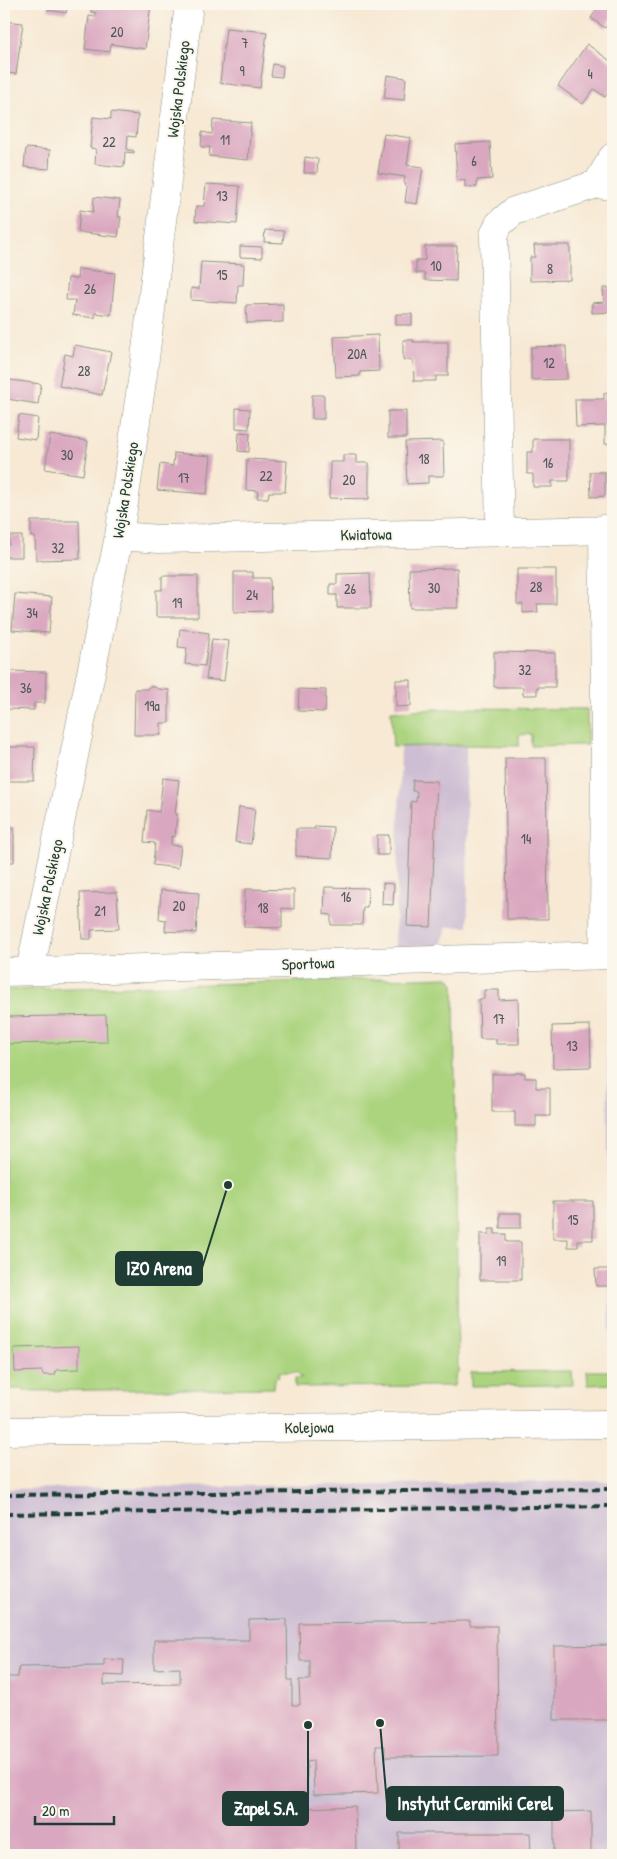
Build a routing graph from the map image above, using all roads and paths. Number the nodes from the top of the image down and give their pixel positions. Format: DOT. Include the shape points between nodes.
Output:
graph roads {
  1 [pos="189,4"];
  2 [pos="613,157"];
  3 [pos="605,185"];
  4 [pos="608,530"];
  5 [pos="500,532"];
  6 [pos="119,536"];
  7 [pos="609,955"];
  8 [pos="17,971"];
  9 [pos="613,1424"];
  10 [pos="4,1431"];
  1 -- 6 [label="street, Wojska Polskiego" via="143,374"];
  2 -- 3 [label="street"];
  3 -- 5 [label="street" via="514,211 499,224 494,235"];
  4 -- 5 [label="street, Kwiatowa"];
  4 -- 7 [label="street" via="605,700"];
  5 -- 6 [label="street, Kwiatowa" via="159,539"];
  6 -- 8 [label="street, Wojska Polskiego"];
  7 -- 8 [label="street, Sportowa"];
  9 -- 10 [label="street, Kolejowa"];
}
